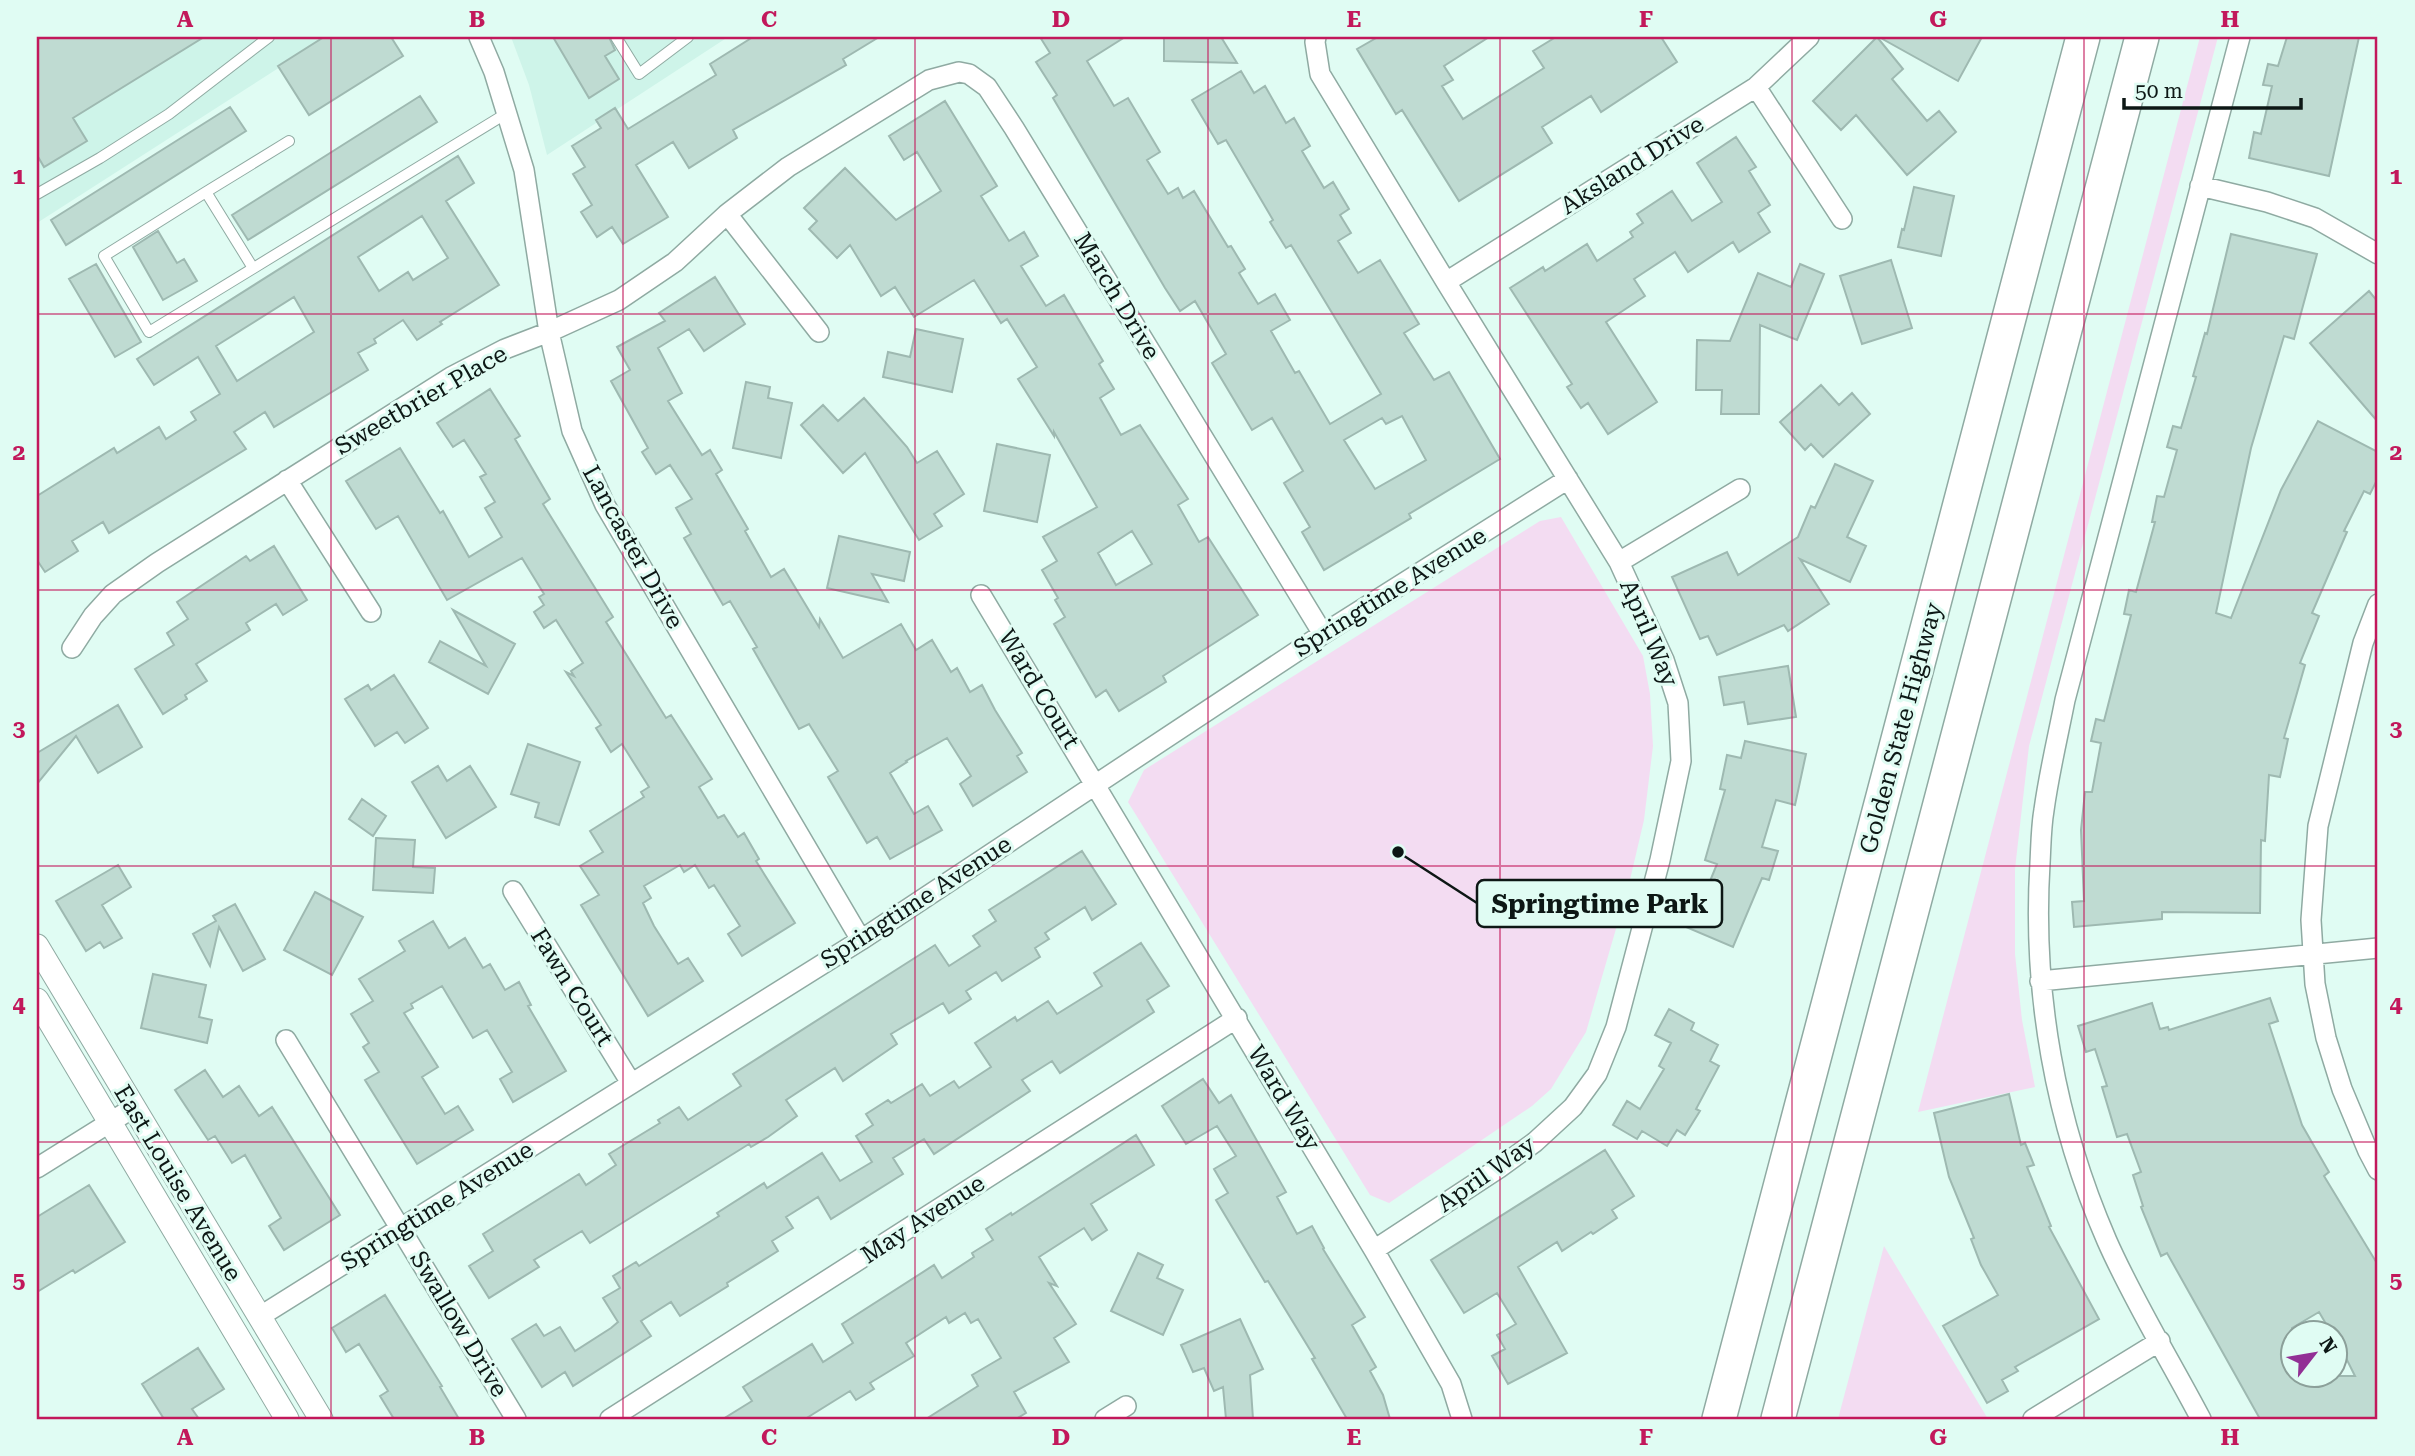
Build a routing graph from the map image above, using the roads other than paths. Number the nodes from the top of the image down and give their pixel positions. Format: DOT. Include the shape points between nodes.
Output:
graph roads {
  1 [pos="269,37"];
  2 [pos="479,37"];
  3 [pos="616,37"];
  4 [pos="688,37"];
  5 [pos="1317,37"];
  6 [pos="1809,37"];
  7 [pos="2083,37"];
  8 [pos="2142,37"];
  9 [pos="2240,37"];
  10 [pos="1756,87"];
  11 [pos="507,113"];
  12 [pos="854,126"];
  13 [pos="289,141"];
  14 [pos="2200,186"];
  15 [pos="206,192"];
  16 [pos="37,194"];
  17 [pos="727,214"];
  18 [pos="1842,219"];
  19 [pos="2378,254"];
  20 [pos="253,268"];
  21 [pos="1446,282"];
  22 [pos="550,332"];
  23 [pos="819,332"];
  24 [pos="1568,479"];
  25 [pos="287,480"];
  26 [pos="1740,489"];
  27 [pos="1619,562"];
  28 [pos="981,595"];
  29 [pos="2378,604"];
  30 [pos="371,612"];
  31 [pos="1323,635"];
  32 [pos="72,648"];
  33 [pos="1096,783"];
  34 [pos="513,891"];
  35 [pos="861,940"];
  36 [pos="37,946"];
  37 [pos="2378,948"];
  38 [pos="2312,954"];
  39 [pos="2040,981"];
  40 [pos="37,1000"];
  41 [pos="1237,1018"];
  42 [pos="286,1040"];
  43 [pos="631,1083"];
  44 [pos="133,1108"];
  45 [pos="109,1122"];
  46 [pos="37,1168"];
  47 [pos="2378,1170"];
  48 [pos="402,1228"];
  49 [pos="1374,1250"];
  50 [pos="259,1317"];
  51 [pos="2160,1341"];
  52 [pos="1126,1406"];
  53 [pos="287,1419"];
  54 [pos="321,1419"];
  55 [pos="516,1419"];
  56 [pos="610,1419"];
  57 [pos="1105,1419"];
  58 [pos="1462,1419"];
  59 [pos="1719,1419"];
  60 [pos="1778,1419"];
  61 [pos="2033,1419"];
  62 [pos="2201,1419"];
  1 -- 16 [label="lane" via="169,114"];
  2 -- 11 [label="street, Lancaster Drive"];
  3 -- 4 [label="lane" via="639,74"];
  5 -- 21 [label="street, April Way" via="1320,74"];
  6 -- 10 [label="street, Aksland Drive"];
  7 -- 59 [label="highway, Golden State Highway"];
  8 -- 60 [label="highway"];
  9 -- 14 [label="street"];
  10 -- 18 [label="street"];
  10 -- 21 [label="street, Aksland Drive"];
  11 -- 20 [label="lane"];
  11 -- 22 [label="street, Lancaster Drive" via="524,170"];
  12 -- 17 [label="street, Sweetbrier Place" via="788,167"];
  12 -- 31 [label="street, March Drive" via="929,80 959,72 987,88"];
  13 -- 15 [label="lane"];
  14 -- 19 [label="street" via="2315,218"];
  14 -- 39 [label="street" via="2064,700 2043,812 2037,916"];
  15 -- 20 [label="lane"];
  15 -- 20 [label="lane" via="104,256 149,332"];
  17 -- 22 [label="street, Sweetbrier Place" via="675,262 619,300"];
  17 -- 23 [label="street"];
  21 -- 24 [label="street, April Way"];
  22 -- 25 [label="street, Sweetbrier Place" via="451,377"];
  22 -- 35 [label="street, Lancaster Drive" via="572,431 605,505"];
  24 -- 27 [label="street, April Way"];
  24 -- 31 [label="street, Springtime Avenue"];
  25 -- 30 [label="street"];
  25 -- 32 [label="street, Sweetbrier Place" via="113,594"];
  26 -- 27 [label="street"];
  27 -- 49 [label="street, April Way" via="1664,660 1678,703 1681,761 1615,1027 1597,1074 1573,1107 1499,1168"];
  28 -- 33 [label="street, Ward Court"];
  29 -- 38 [label="street" via="2363,643 2318,826"];
  31 -- 33 [label="street, Springtime Avenue"];
  33 -- 35 [label="street, Springtime Avenue"];
  33 -- 41 [label="street, Ward Way"];
  34 -- 43 [label="street, Fawn Court"];
  35 -- 43 [label="street, Springtime Avenue"];
  36 -- 44 [label="street, East Louise Avenue"];
  37 -- 38 [label="street"];
  38 -- 39 [label="street"];
  38 -- 47 [label="street" via="2326,1038 2342,1089"];
  39 -- 51 [label="street" via="2058,1085 2086,1186 2130,1290"];
  40 -- 45 [label="street, East Louise Avenue"];
  41 -- 49 [label="street, Ward Way"];
  41 -- 56 [label="street, May Avenue"];
  42 -- 48 [label="street, Swallow Drive"];
  43 -- 48 [label="street, Springtime Avenue"];
  44 -- 45 [label="street"];
  44 -- 50 [label="street, East Louise Avenue"];
  45 -- 46 [label="street"];
  45 -- 53 [label="street, East Louise Avenue"];
  48 -- 50 [label="street, Springtime Avenue"];
  48 -- 55 [label="street, Swallow Drive"];
  49 -- 58 [label="street, Ward Way" via="1451,1384"];
  50 -- 54 [label="street, East Louise Avenue"];
  51 -- 61 [label="street"];
  51 -- 62 [label="street"];
  52 -- 57 [label="street"];
}
